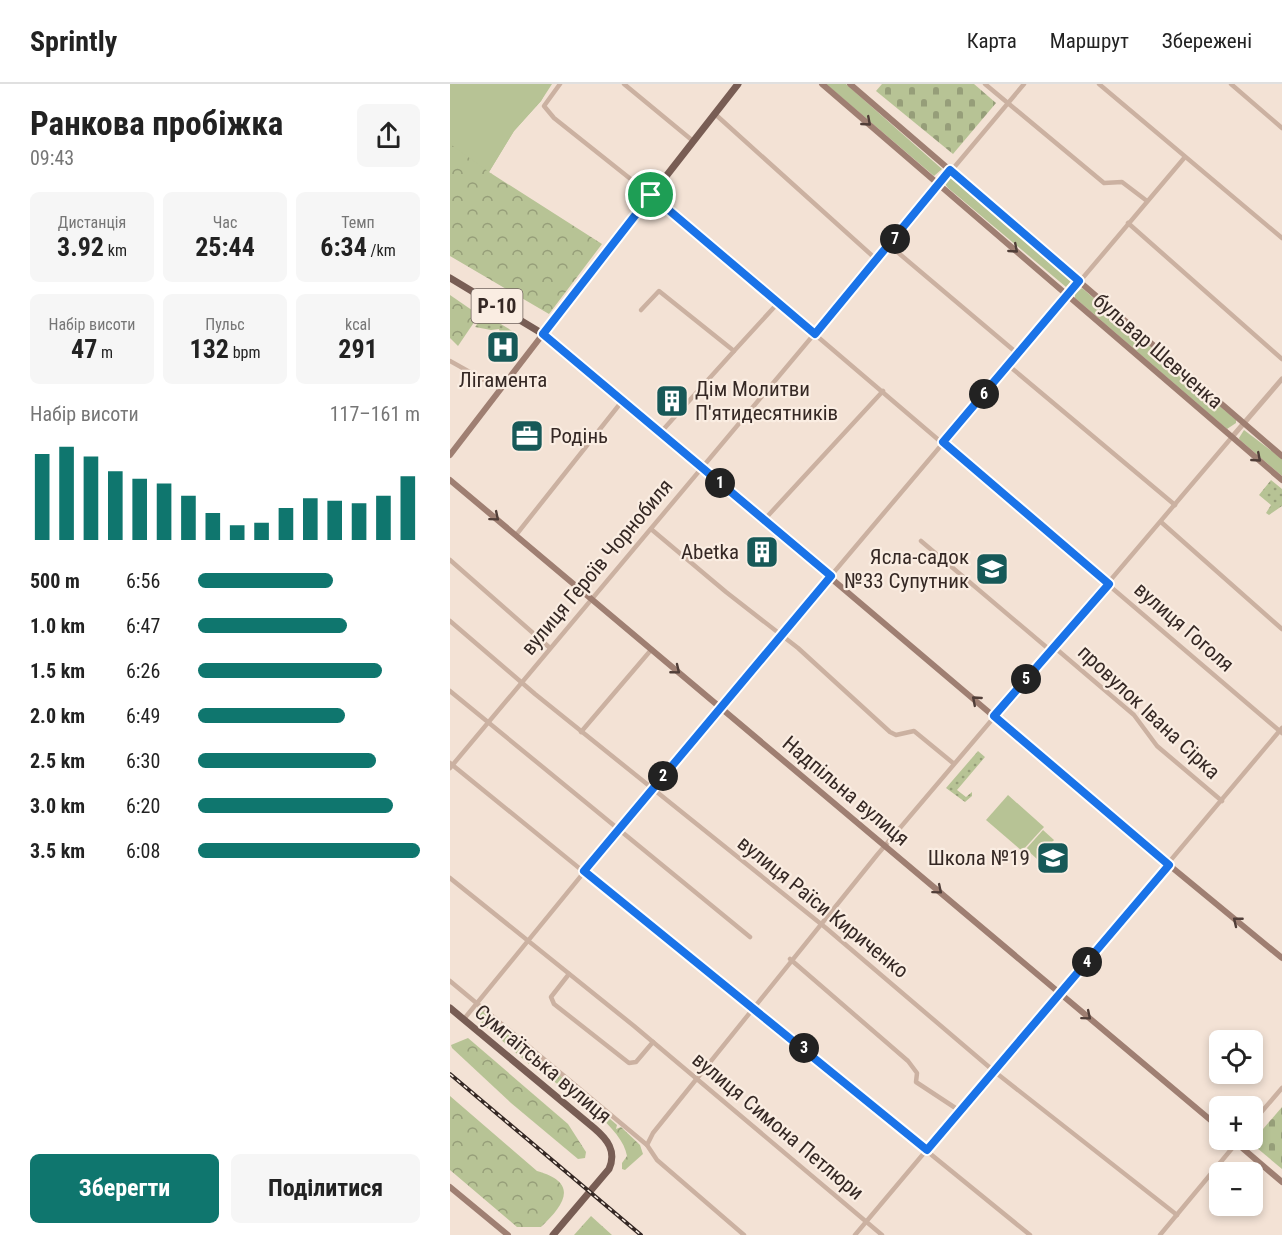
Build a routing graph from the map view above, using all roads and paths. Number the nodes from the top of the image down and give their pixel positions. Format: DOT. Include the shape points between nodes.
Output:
graph roads {
  1 [pos="560,84"];
  2 [pos="624,84"];
  3 [pos="738,84"];
  4 [pos="822,84"];
  5 [pos="850,84"];
  6 [pos="985,84"];
  7 [pos="1024,84"];
  8 [pos="1099,84"];
  9 [pos="1231,84"];
  10 [pos="1007,103"];
  11 [pos="715,114"];
  12 [pos="1282,128"];
  13 [pos="693,141"];
  14 [pos="1185,157"];
  15 [pos="950,170"];
  16 [pos="939,184"];
  17 [pos="651,195"];
  18 [pos="1147,201"];
  19 [pos="1128,224"];
  20 [pos="1282,238"];
  21 [pos="889,245"];
  22 [pos="877,260"];
  23 [pos="450,278"];
  24 [pos="1079,281"];
  25 [pos="1067,295"];
  26 [pos="778,303"];
  27 [pos="641,310"];
  28 [pos="543,334"];
  29 [pos="815,334"];
  30 [pos="734,351"];
  31 [pos="1018,354"];
  32 [pos="1282,359"];
  33 [pos="450,361"];
  34 [pos="1008,365"];
  35 [pos="1282,379"];
  36 [pos="500,389"];
  37 [pos="883,391"];
  38 [pos="622,400"];
  39 [pos="1244,423"];
  40 [pos="661,432"];
  41 [pos="1232,437"];
  42 [pos="943,442"];
  43 [pos="450,455"];
  44 [pos="1282,456"];
  45 [pos="702,468"];
  46 [pos="450,480"];
  47 [pos="1282,480"];
  48 [pos="1175,505"];
  49 [pos="764,520"];
  50 [pos="1161,522"];
  51 [pos="651,529"];
  52 [pos="516,535"];
  53 [pos="921,541"];
  54 [pos="450,560"];
  55 [pos="831,576"];
  56 [pos="1109,584"];
  57 [pos="591,599"];
  58 [pos="450,621"];
  59 [pos="1282,629"];
  60 [pos="782,636"];
  61 [pos="550,648"];
  62 [pos="1053,649"];
  63 [pos="651,650"];
  64 [pos="522,682"];
  65 [pos="450,691"];
  66 [pos="721,707"];
  67 [pos="994,716"];
  68 [pos="488,722"];
  69 [pos="1281,730"];
  70 [pos="581,732"];
  71 [pos="953,764"];
  72 [pos="451,765"];
  73 [pos="652,788"];
  74 [pos="1222,801"];
  75 [pos="618,829"];
  76 [pos="885,845"];
  77 [pos="1169,865"];
  78 [pos="584,871"];
  79 [pos="450,878"];
  80 [pos="819,925"];
  81 [pos="750,937"];
  82 [pos="528,940"];
  83 [pos="1281,954"];
  84 [pos="790,959"];
  85 [pos="569,974"];
  86 [pos="450,981"];
  87 [pos="1060,993"];
  88 [pos="477,1003"];
  89 [pos="753,1007"];
  90 [pos="450,1008"];
  91 [pos="464,1019"];
  92 [pos="653,1042"];
  93 [pos="995,1072"];
  94 [pos="696,1080"];
  95 [pos="1282,1088"];
  96 [pos="1263,1110"];
  97 [pos="960,1111"];
  98 [pos="1209,1119"];
  99 [pos="647,1145"];
  100 [pos="927,1150"];
  101 [pos="1229,1150"];
  102 [pos="1246,1150"];
  103 [pos="1282,1182"];
  104 [pos="450,1186"];
  105 [pos="1177,1215"];
  106 [pos="867,1222"];
  107 [pos="508,1235"];
  108 [pos="553,1235"];
  109 [pos="744,1235"];
  110 [pos="855,1235"];
  111 [pos="882,1235"];
  112 [pos="1029,1235"];
  113 [pos="1160,1235"];
  1 -- 17 [label="street, вулиця Гоголя" via="544,106"];
  2 -- 13 [label="street"];
  3 -- 11 [label="main road, Р-10"];
  4 -- 16 [label="main road, бульвар Шевченка, one-way"];
  5 -- 15 [label="main road, бульвар Шевченка"];
  6 -- 10 [label="street"];
  7 -- 10 [label="street, вулиця Героїв Чорнобиля"];
  8 -- 14 [label="street"];
  9 -- 12 [label="street"];
  10 -- 15 [label="street, вулиця Героїв Чорнобиля"];
  10 -- 18 [label="street" via="1104,183 1122,182"];
  11 -- 13 [label="main road, Р-10"];
  11 -- 22 [label="street"];
  13 -- 17 [label="main road, Р-10"];
  14 -- 18 [label="street"];
  14 -- 20 [label="street"];
  15 -- 16 [label="street, вулиця Героїв Чорнобиля"];
  15 -- 24 [label="main road, бульвар Шевченка"];
  16 -- 21 [label="street, вулиця Героїв Чорнобиля"];
  16 -- 25 [label="main road, бульвар Шевченка, one-way"];
  17 -- 26 [label="street, вулиця Гоголя"];
  17 -- 28 [label="main road, Р-10"];
  18 -- 19 [label="street"];
  19 -- 24 [label="street"];
  19 -- 32 [label="street"];
  21 -- 22 [label="street, вулиця Героїв Чорнобиля"];
  21 -- 31 [label="street"];
  22 -- 29 [label="street, вулиця Героїв Чорнобиля"];
  23 -- 28 [label="main road, Р-10"];
  24 -- 25 [label="street"];
  24 -- 39 [label="main road, бульвар Шевченка"];
  25 -- 31 [label="street"];
  25 -- 41 [label="main road, бульвар Шевченка"];
  26 -- 29 [label="street, вулиця Гоголя"];
  26 -- 30 [label="street"];
  27 -- 30 [label="street" via="659,291"];
  28 -- 36 [label="main road"];
  28 -- 38 [label="main road"];
  29 -- 37 [label="street, вулиця Гоголя"];
  29 -- 45 [label="street, вулиця Героїв Чорнобиля"];
  30 -- 40 [label="street"];
  31 -- 34 [label="street"];
  33 -- 36 [label="street"];
  34 -- 42 [label="street"];
  34 -- 48 [label="street"];
  35 -- 39 [label="street"];
  36 -- 43 [label="main road"];
  37 -- 42 [label="street, вулиця Гоголя"];
  37 -- 49 [label="street"];
  38 -- 40 [label="main road"];
  38 -- 52 [label="street"];
  39 -- 41 [label="street"];
  39 -- 44 [label="main road, бульвар Шевченка"];
  40 -- 45 [label="main road"];
  41 -- 47 [label="main road, бульвар Шевченка, one-way"];
  41 -- 48 [label="street"];
  42 -- 55 [label="street"];
  42 -- 56 [label="street, вулиця Гоголя"];
  45 -- 49 [label="main road"];
  45 -- 51 [label="street, вулиця Героїв Чорнобиля"];
  46 -- 52 [label="main road, Надпільна вулиця, one-way"];
  48 -- 50 [label="street"];
  49 -- 55 [label="main road"];
  50 -- 56 [label="street"];
  50 -- 59 [label="street"];
  51 -- 57 [label="street, вулиця Героїв Чорнобиля"];
  51 -- 60 [label="street"];
  52 -- 57 [label="main road, Надпільна вулиця"];
  53 -- 62 [label="street, провулок Івана Сірка"];
  54 -- 61 [label="street"];
  55 -- 60 [label="street"];
  67 -- 55 [label="main road, one-way"];
  56 -- 62 [label="street"];
  56 -- 69 [label="street, вулиця Гоголя"];
  57 -- 61 [label="street, вулиця Героїв Чорнобиля"];
  57 -- 63 [label="main road, Надпільна вулиця"];
  58 -- 64 [label="street, вулиця Раїси Кириченко"];
  60 -- 66 [label="street"];
  60 -- 71 [label="street" via="890,732 896,735 914,731"];
  61 -- 64 [label="street, вулиця Героїв Чорнобиля"];
  62 -- 67 [label="street"];
  62 -- 74 [label="street, провулок Івана Сірка" via="1138,718 1157,746"];
  63 -- 66 [label="main road, Надпільна вулиця, one-way"];
  63 -- 70 [label="street"];
  64 -- 68 [label="street, вулиця Героїв Чорнобиля"];
  64 -- 70 [label="street, вулиця Раїси Кириченко"];
  65 -- 68 [label="street"];
  66 -- 73 [label="street"];
  66 -- 76 [label="main road, Надпільна вулиця"];
  67 -- 71 [label="street"];
  67 -- 77 [label="main road"];
  68 -- 72 [label="street, вулиця Героїв Чорнобиля"];
  68 -- 75 [label="street"];
  69 -- 74 [label="street"];
  70 -- 73 [label="street, вулиця Раїси Кириченко"];
  71 -- 76 [label="street"];
  72 -- 78 [label="street"];
  73 -- 75 [label="street"];
  73 -- 80 [label="street, вулиця Раїси Кириченко"];
  74 -- 77 [label="street"];
  75 -- 78 [label="street"];
  75 -- 81 [label="street"];
  76 -- 80 [label="street"];
  76 -- 87 [label="main road, Надпільна вулиця, one-way"];
  83 -- 77 [label="main road, one-way"];
  77 -- 87 [label="street"];
  78 -- 82 [label="street"];
  78 -- 89 [label="street"];
  79 -- 82 [label="street, вулиця Симона Петлюри"];
  80 -- 84 [label="street"];
  80 -- 93 [label="street, вулиця Раїси Кириченко"];
  82 -- 85 [label="street, вулиця Симона Петлюри"];
  82 -- 88 [label="street"];
  84 -- 89 [label="street"];
  84 -- 97 [label="street" via="908,1061 919,1085"];
  85 -- 92 [label="street, вулиця Симона Петлюри"];
  85 -- 92 [label="street" via="551,997 554,1005 628,1063 636,1062"];
  86 -- 88 [label="street"];
  87 -- 93 [label="street"];
  87 -- 98 [label="main road, Надпільна вулиця, one-way"];
  88 -- 91 [label="street"];
  88 -- 99 [label="street"];
  89 -- 94 [label="street"];
  89 -- 100 [label="street"];
  90 -- 91 [label="main road, Сумгаїтська вулиця"];
  91 -- 108 [label="main road, Сумгаїтська вулиця" via="594,1128 611,1147 609,1168"];
  92 -- 94 [label="street, вулиця Симона Петлюри"];
  93 -- 97 [label="street"];
  93 -- 105 [label="street, вулиця Раїси Кириченко"];
  94 -- 99 [label="street" via="650,1136"];
  94 -- 106 [label="street, вулиця Симона Петлюри"];
  95 -- 96 [label="street"];
  97 -- 100 [label="street"];
  99 -- 109 [label="street" via="657,1160"];
  100 -- 106 [label="street"];
  100 -- 112 [label="street"];
  101 -- 105 [label="street"];
  102 -- 103 [label="main road"];
  104 -- 107 [label="main road"];
  105 -- 113 [label="street"];
  106 -- 110 [label="street"];
  106 -- 111 [label="street, вулиця Симона Петлюри"];
}
